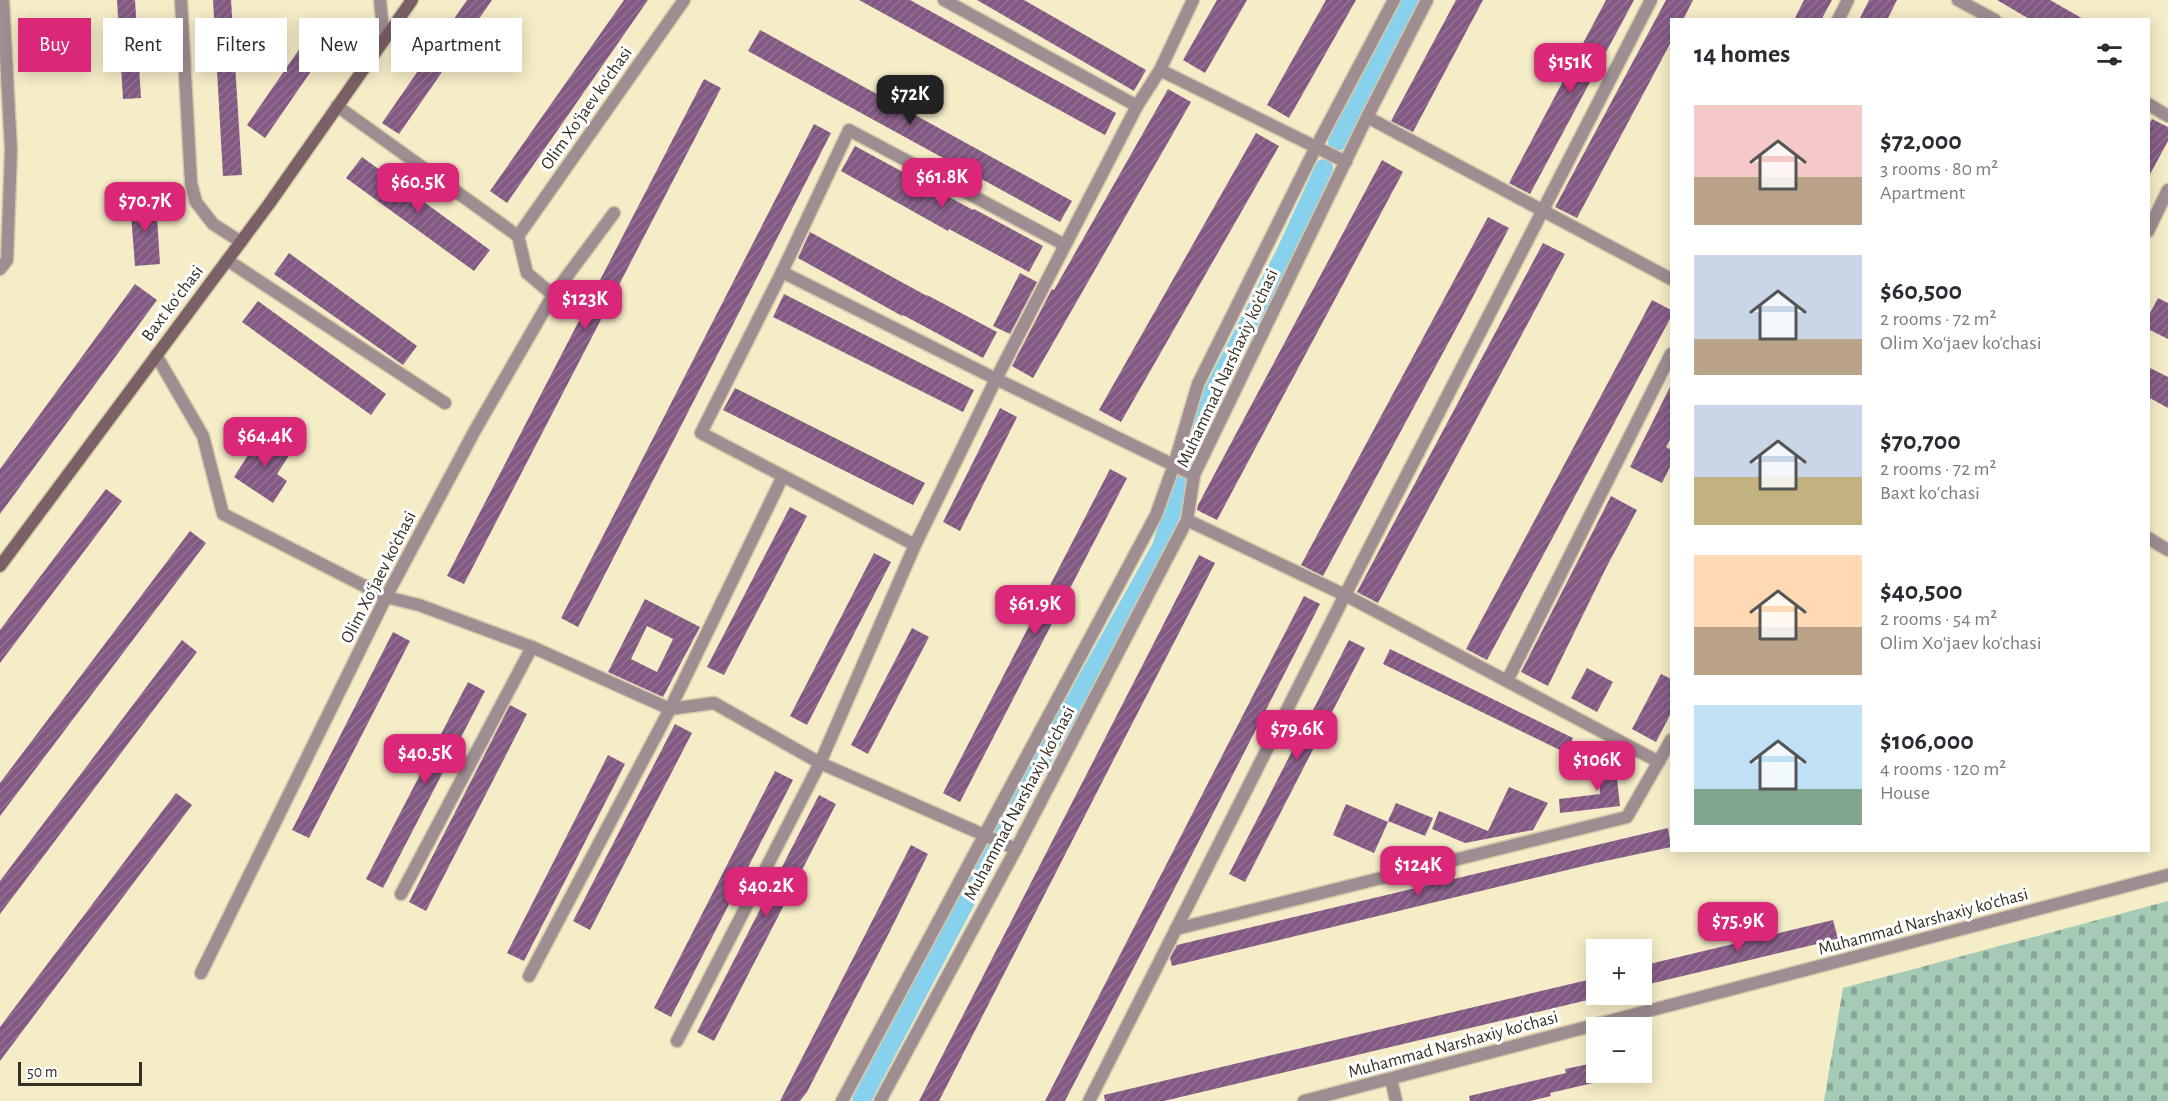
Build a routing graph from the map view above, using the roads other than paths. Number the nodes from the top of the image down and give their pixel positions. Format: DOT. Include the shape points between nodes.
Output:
graph roads {
  1 [pos="3,0"];
  2 [pos="181,0"];
  3 [pos="380,0"];
  4 [pos="412,0"];
  5 [pos="684,0"];
  6 [pos="944,0"];
  7 [pos="1193,0"];
  8 [pos="1394,0"];
  9 [pos="1427,0"];
  10 [pos="1651,0"];
  11 [pos="1848,0"];
  12 [pos="1958,0"];
  13 [pos="1839,18"];
  14 [pos="1991,18"];
  15 [pos="384,40"];
  16 [pos="1160,70"];
  17 [pos="2150,105"];
  18 [pos="337,106"];
  19 [pos="1137,106"];
  20 [pos="2168,116"];
  21 [pos="1367,117"];
  22 [pos="1316,147"];
  23 [pos="1346,162"];
  24 [pos="2168,190"];
  25 [pos="1542,210"];
  26 [pos="614,213"];
  27 [pos="2150,227"];
  28 [pos="518,236"];
  29 [pos="241,242"];
  30 [pos="1065,245"];
  31 [pos="227,260"];
  32 [pos="0,269"];
  33 [pos="782,273"];
  34 [pos="1670,278"];
  35 [pos="553,295"];
  36 [pos="156,355"];
  37 [pos="1670,356"];
  38 [pos="996,379"];
  39 [pos="445,403"];
  40 [pos="1174,465"];
  41 [pos="1194,475"];
  42 [pos="783,476"];
  43 [pos="1187,520"];
  44 [pos="2150,539"];
  45 [pos="915,545"];
  46 [pos="2168,550"];
  47 [pos="0,566"];
  48 [pos="1345,595"];
  49 [pos="386,597"];
  50 [pos="532,647"];
  51 [pos="1507,681"];
  52 [pos="670,710"];
  53 [pos="1670,742"];
  54 [pos="1659,762"];
  55 [pos="820,763"];
  56 [pos="985,836"];
  57 [pos="1016,849"];
  58 [pos="2168,875"];
  59 [pos="400,894"];
  60 [pos="1176,929"];
  61 [pos="201,973"];
  62 [pos="529,976"];
  63 [pos="677,1041"];
  64 [pos="1391,1079"];
  65 [pos="842,1101"];
  66 [pos="880,1101"];
  67 [pos="1089,1101"];
  68 [pos="1304,1101"];
  69 [pos="1396,1101"];
  1 -- 32 [label="street" via="11,150 8,260"];
  2 -- 29 [label="street" via="191,183 196,202 213,224"];
  3 -- 15 [label="street"];
  4 -- 15 [label="main road, Baxt koʻchasi"];
  5 -- 28 [label="street, Olim Xoʻjaev ko'chasi"];
  6 -- 19 [label="street"];
  7 -- 16 [label="street"];
  8 -- 22 [label="street"];
  9 -- 21 [label="street, Muhammad Narshaxiy ko'chasi"];
  10 -- 25 [label="street"];
  11 -- 13 [label="street"];
  12 -- 14 [label="street"];
  15 -- 18 [label="main road, Baxt koʻchasi"];
  16 -- 19 [label="street"];
  16 -- 22 [label="street"];
  17 -- 20 [label="street"];
  18 -- 28 [label="street"];
  18 -- 29 [label="main road, Baxt koʻchasi"];
  19 -- 30 [label="street"];
  21 -- 23 [label="street, Muhammad Narshaxiy ko'chasi"];
  21 -- 25 [label="street"];
  22 -- 23 [label="street"];
  22 -- 40 [label="street" via="1198,384"];
  23 -- 41 [label="street, Muhammad Narshaxiy ko'chasi"];
  24 -- 27 [label="street"];
  25 -- 34 [label="street"];
  25 -- 48 [label="street"];
  26 -- 35 [label="street, Olim Xoʻjaev ko'chasi"];
  28 -- 35 [label="street" via="527,273"];
  29 -- 31 [label="main road, Baxt koʻchasi"];
  30 -- 33 [label="street" via="849,130"];
  30 -- 38 [label="street"];
  31 -- 36 [label="main road, Baxt koʻchasi"];
  31 -- 39 [label="street"];
  33 -- 38 [label="street"];
  33 -- 42 [label="street" via="701,433"];
  35 -- 49 [label="street, Olim Xoʻjaev ko'chasi"];
  36 -- 47 [label="main road, Baxt koʻchasi"];
  36 -- 49 [label="street" via="203,436 223,514"];
  37 -- 51 [label="street"];
  38 -- 40 [label="street"];
  38 -- 45 [label="street"];
  40 -- 41 [label="street"];
  40 -- 56 [label="street" via="1156,515"];
  41 -- 43 [label="street, Muhammad Narshaxiy ko'chasi"];
  42 -- 45 [label="street"];
  42 -- 52 [label="street"];
  43 -- 48 [label="street"];
  43 -- 57 [label="street, Muhammad Narshaxiy ko'chasi"];
  44 -- 46 [label="street"];
  45 -- 55 [label="street"];
  48 -- 51 [label="street"];
  48 -- 60 [label="street"];
  49 -- 50 [label="street" via="420,605"];
  49 -- 61 [label="street, Olim Xoʻjaev ko'chasi"];
  50 -- 52 [label="street"];
  50 -- 59 [label="street"];
  51 -- 54 [label="street"];
  52 -- 55 [label="street" via="714,703"];
  52 -- 62 [label="street"];
  53 -- 54 [label="street"];
  54 -- 60 [label="street" via="1627,817"];
  55 -- 56 [label="street"];
  55 -- 63 [label="street"];
  56 -- 57 [label="street"];
  56 -- 65 [label="street"];
  57 -- 66 [label="street, Muhammad Narshaxiy ko'chasi"];
  58 -- 64 [label="street, Muhammad Narshaxiy ko'chasi"];
  60 -- 67 [label="street"];
  64 -- 68 [label="street, Muhammad Narshaxiy ko'chasi"];
  64 -- 69 [label="street"];
}
